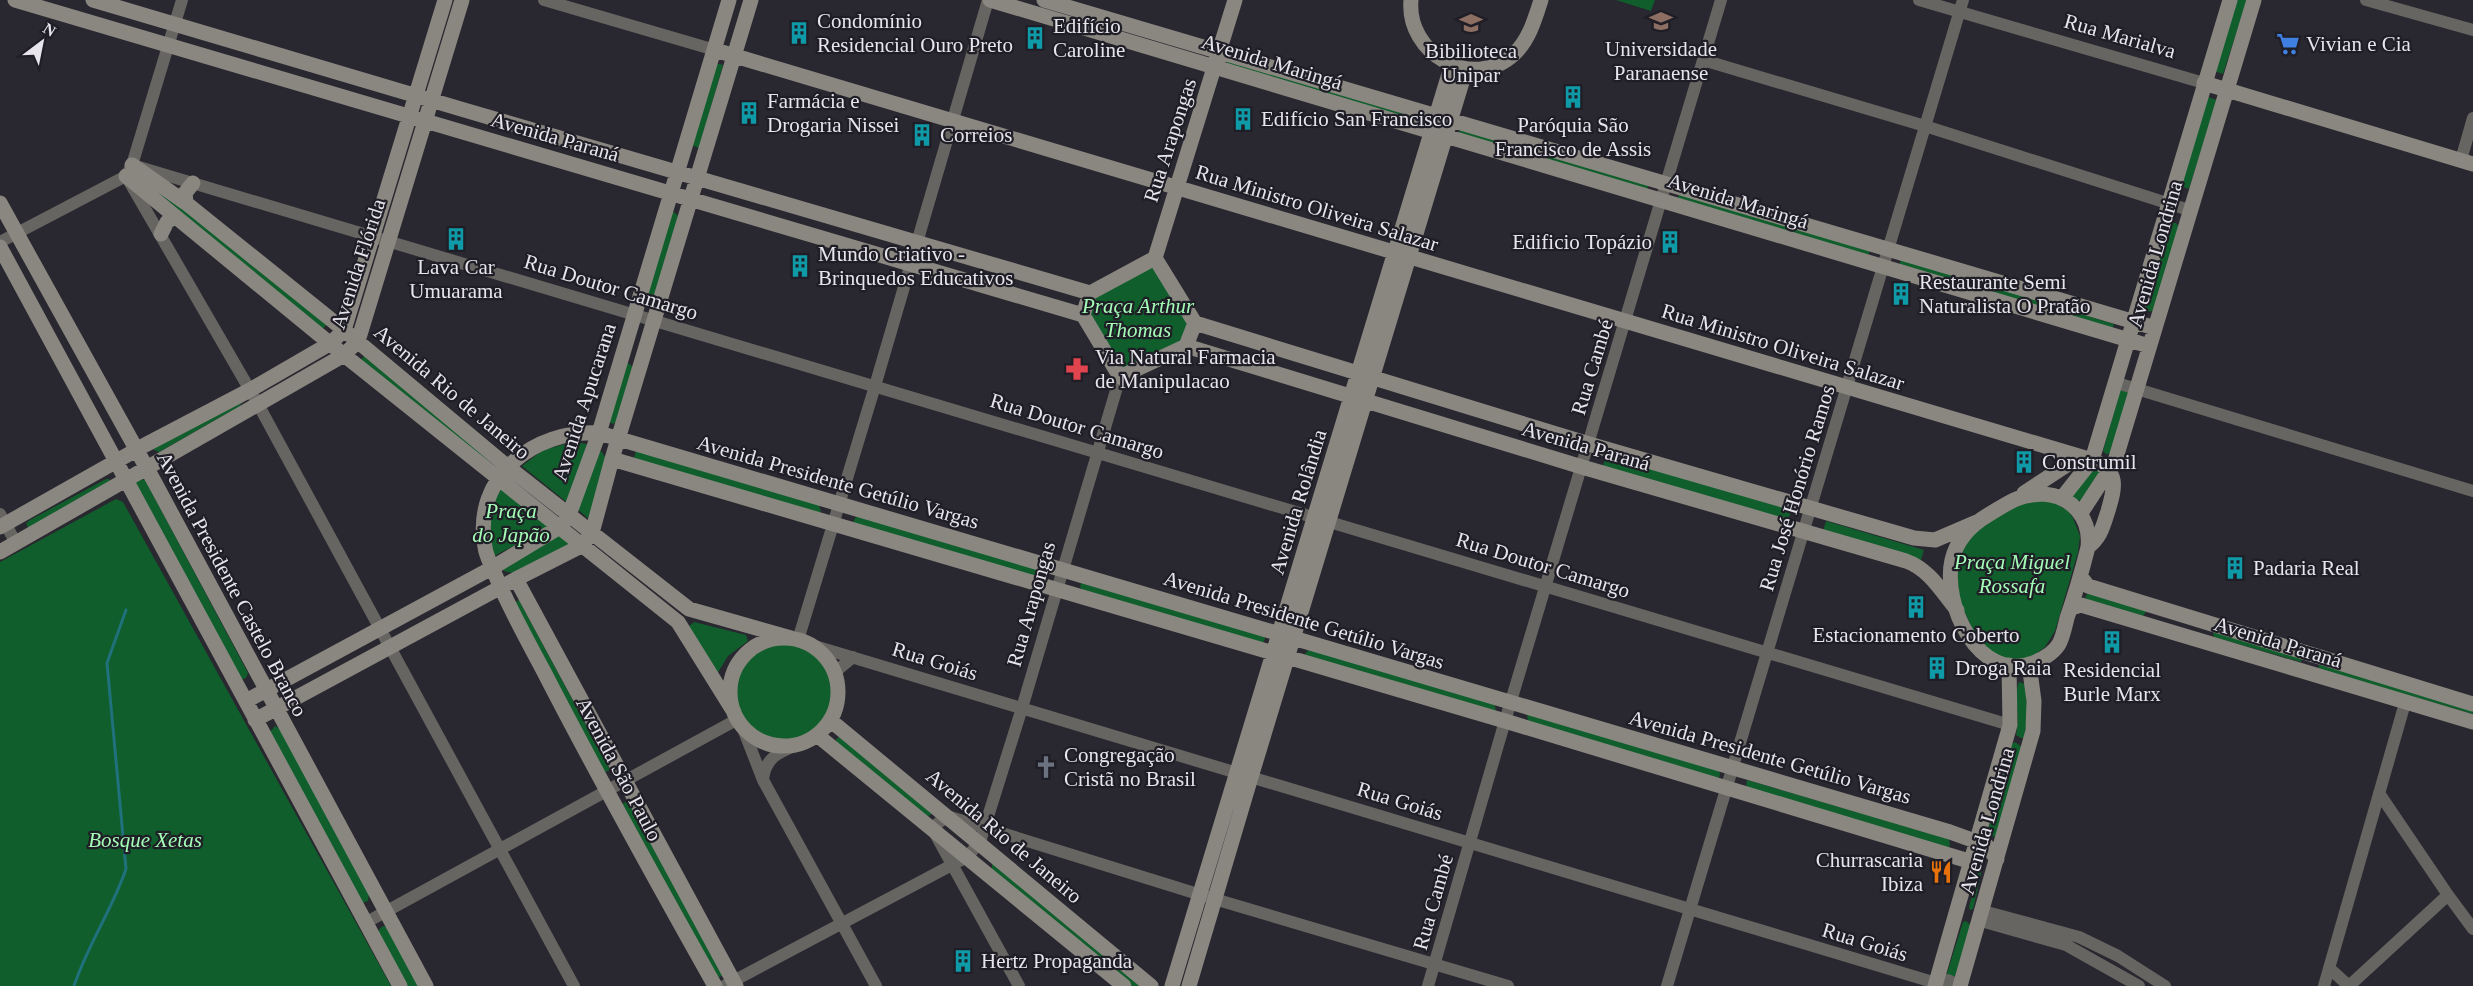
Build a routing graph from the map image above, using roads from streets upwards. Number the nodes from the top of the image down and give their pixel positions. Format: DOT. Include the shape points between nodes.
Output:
graph roads {
  1 [pos="15,0"];
  2 [pos="93,0"];
  3 [pos="182,0"];
  4 [pos="445,0"];
  5 [pos="462,0"];
  6 [pos="544,0"];
  7 [pos="729,0"];
  8 [pos="751,0"];
  9 [pos="989,0"];
  10 [pos="1044,0"];
  11 [pos="1235,0"];
  12 [pos="1411,0"];
  13 [pos="1541,0"];
  14 [pos="1721,0"];
  15 [pos="1920,0"];
  16 [pos="2230,0"];
  17 [pos="2254,0"];
  18 [pos="2366,0"];
  19 [pos="1962,6"];
  20 [pos="136,13"];
  21 [pos="174,26"];
  22 [pos="2473,30"];
  23 [pos="1152,32"];
  24 [pos="130,34"];
  25 [pos="212,37"];
  26 [pos="169,46"];
  27 [pos="1148,47"];
  28 [pos="715,50"];
  29 [pos="1220,52"];
  30 [pos="205,56"];
  31 [pos="734,56"];
  32 [pos="1703,60"];
  33 [pos="1459,66"];
  34 [pos="1216,67"];
  35 [pos="2204,83"];
  36 [pos="388,86"];
  37 [pos="2226,89"];
  38 [pos="416,94"];
  39 [pos="431,99"];
  40 [pos="382,108"];
  41 [pos="469,110"];
  42 [pos="409,116"];
  43 [pos="1444,117"];
  44 [pos="2473,118"];
  45 [pos="425,121"];
  46 [pos="953,121"];
  47 [pos="1925,126"];
  48 [pos="463,132"];
  49 [pos="1439,134"];
  50 [pos="686,146"];
  51 [pos="706,150"];
  52 [pos="630,158"];
  53 [pos="2467,162"];
  54 [pos="129,170"];
  55 [pos="678,173"];
  56 [pos="624,178"];
  57 [pos="697,179"];
  58 [pos="1666,182"];
  59 [pos="194,183"];
  60 [pos="722,186"];
  61 [pos="1176,188"];
  62 [pos="671,193"];
  63 [pos="691,200"];
  64 [pos="1661,200"];
  65 [pos="0,203"];
  66 [pos="2168,203"];
  67 [pos="186,204"];
  68 [pos="717,208"];
  69 [pos="2189,210"];
  70 [pos="175,216"];
  71 [pos="15,233"];
  72 [pos="161,234"];
  73 [pos="891,235"];
  74 [pos="374,237"];
  75 [pos="390,241"];
  76 [pos="0,242"];
  77 [pos="917,243"];
  78 [pos="0,247"];
  79 [pos="1888,249"];
  80 [pos="953,253"];
  81 [pos="1403,255"];
  82 [pos="886,257"];
  83 [pos="30,258"];
  84 [pos="1155,258"];
  85 [pos="911,264"];
  86 [pos="1883,266"];
  87 [pos="10,267"];
  88 [pos="947,275"];
  89 [pos="1981,276"];
  90 [pos="1060,284"];
  91 [pos="1090,293"];
  92 [pos="1976,294"];
  93 [pos="1056,307"];
  94 [pos="635,314"];
  95 [pos="1083,315"];
  96 [pos="654,320"];
  97 [pos="1625,322"];
  98 [pos="2134,322"];
  99 [pos="1195,323"];
  100 [pos="2155,328"];
  101 [pos="344,330"];
  102 [pos="2128,340"];
  103 [pos="358,341"];
  104 [pos="331,343"];
  105 [pos="1186,346"];
  106 [pos="2149,346"];
  107 [pos="344,355"];
  108 [pos="622,357"];
  109 [pos="641,363"];
  110 [pos="1366,375"];
  111 [pos="1120,377"];
  112 [pos="2117,383"];
  113 [pos="875,386"];
  114 [pos="1847,388"];
  115 [pos="250,390"];
  116 [pos="2137,390"];
  117 [pos="1358,400"];
  118 [pos="258,404"];
  119 [pos="599,433"];
  120 [pos="618,439"];
  121 [pos="1589,444"];
  122 [pos="136,450"];
  123 [pos="1098,453"];
  124 [pos="2085,458"];
  125 [pos="612,459"];
  126 [pos="116,462"];
  127 [pos="1582,467"];
  128 [pos="147,469"];
  129 [pos="2110,472"];
  130 [pos="504,473"];
  131 [pos="126,481"];
  132 [pos="2473,491"];
  133 [pos="2019,496"];
  134 [pos="2062,498"];
  135 [pos="840,505"];
  136 [pos="1812,507"];
  137 [pos="2081,513"];
  138 [pos="569,515"];
  139 [pos="1322,519"];
  140 [pos="2,522"];
  141 [pos="1977,522"];
  142 [pos="834,524"];
  143 [pos="558,528"];
  144 [pos="1805,531"];
  145 [pos="592,533"];
  146 [pos="16,543"];
  147 [pos="581,546"];
  148 [pos="2088,547"];
  149 [pos="0,552"];
  150 [pos="492,568"];
  151 [pos="1062,570"];
  152 [pos="2080,576"];
  153 [pos="516,579"];
  154 [pos="1546,586"];
  155 [pos="500,587"];
  156 [pos="1056,591"];
  157 [pos="2154,607"];
  158 [pos="2071,608"];
  159 [pos="689,609"];
  160 [pos="1957,610"];
  161 [pos="678,622"];
  162 [pos="2149,626"];
  163 [pos="380,629"];
  164 [pos="1286,637"];
  165 [pos="799,641"];
  166 [pos="390,647"];
  167 [pos="1769,653"];
  168 [pos="2311,654"];
  169 [pos="1281,656"];
  170 [pos="853,657"];
  171 [pos="2029,664"];
  172 [pos="2009,665"];
  173 [pos="2306,672"];
  174 [pos="834,673"];
  175 [pos="266,691"];
  176 [pos="246,701"];
  177 [pos="1511,703"];
  178 [pos="2405,703"];
  179 [pos="2473,704"];
  180 [pos="1022,708"];
  181 [pos="276,710"];
  182 [pos="738,719"];
  183 [pos="255,720"];
  184 [pos="830,720"];
  185 [pos="1505,721"];
  186 [pos="2473,722"];
  187 [pos="2010,725"];
  188 [pos="817,735"];
  189 [pos="802,743"];
  190 [pos="1734,768"];
  191 [pos="1245,775"];
  192 [pos="763,780"];
  193 [pos="625,781"];
  194 [pos="1728,789"];
  195 [pos="606,792"];
  196 [pos="2379,793"];
  197 [pos="947,816"];
  198 [pos="932,828"];
  199 [pos="1950,832"];
  200 [pos="982,835"];
  201 [pos="1978,841"];
  202 [pos="1471,843"];
  203 [pos="499,850"];
  204 [pos="1946,854"];
  205 [pos="967,857"];
  206 [pos="1997,859"];
  207 [pos="1972,862"];
  208 [pos="951,866"];
  209 [pos="2448,895"];
  210 [pos="1208,897"];
  211 [pos="1962,897"];
  212 [pos="1690,909"];
  213 [pos="385,913"];
  214 [pos="1982,916"];
  215 [pos="365,923"];
  216 [pos="841,924"];
  217 [pos="2473,929"];
  218 [pos="2067,940"];
  219 [pos="1435,965"];
  220 [pos="2329,968"];
  221 [pos="731,984"];
  222 [pos="1936,985"];
  223 [pos="399,986"];
  224 [pos="426,986"];
  225 [pos="574,986"];
  226 [pos="715,986"];
  227 [pos="876,986"];
  228 [pos="1019,986"];
  229 [pos="1124,986"];
  230 [pos="1151,986"];
  231 [pos="1173,986"];
  232 [pos="1189,986"];
  233 [pos="1428,986"];
  234 [pos="1508,986"];
  235 [pos="1667,986"];
  236 [pos="1958,986"];
  237 [pos="2139,986"];
  238 [pos="2165,986"];
  239 [pos="2324,986"];
  240 [pos="2349,986"];
  1 -- 24 [label="street, Avenida Paraná"];
  2 -- 20 [label="street, Avenida Paraná"];
  3 -- 21 [label="street"];
  4 -- 38 [label="street, Avenida Flórida"];
  5 -- 39 [label="street, Avenida Flórida"];
  6 -- 28 [label="street, Rua Ministro Oliveira Salazar"];
  7 -- 28 [label="street, Avenida Apucarana"];
  8 -- 31 [label="street, Avenida Apucarana"];
  9 -- 27 [label="street, Avenida Maringá"];
  9 -- 46 [label="street"];
  10 -- 23 [label="street, Avenida Maringá"];
  11 -- 29 [label="street, Rua Arapongas"];
  12 -- 33 [label="street" via="1412,23 1420,40 1437,56"];
  13 -- 33 [label="street" via="1528,34 1516,52 1486,69"];
  14 -- 32 [label="street, Rua Cambé"];
  15 -- 19 [label="street, Rua Marialva"];
  16 -- 35 [label="street, Avenida Londrina"];
  17 -- 37 [label="street, Avenida Londrina"];
  18 -- 22 [label="street"];
  19 -- 35 [label="street, Rua Marialva"];
  19 -- 47 [label="street, Rua José Honório Ramos"];
  20 -- 21 [label="street, Avenida Paraná"];
  20 -- 24 [label="street" via="139,25"];
  21 -- 25 [label="street, Avenida Paraná"];
  21 -- 26 [label="street"];
  23 -- 27 [label="street"];
  23 -- 29 [label="street, Avenida Maringá"];
  24 -- 26 [label="street, Avenida Paraná"];
  25 -- 30 [label="street" via="200,46"];
  25 -- 36 [label="street, Avenida Paraná"];
  26 -- 30 [label="street, Avenida Paraná"];
  26 -- 54 [label="street"];
  27 -- 34 [label="street, Avenida Maringá"];
  28 -- 31 [label="street, Rua Ministro Oliveira Salazar"];
  28 -- 50 [label="street, Avenida Apucarana"];
  29 -- 34 [label="street, Rua Arapongas"];
  29 -- 43 [label="street, Avenida Maringá"];
  30 -- 40 [label="street, Avenida Paraná"];
  31 -- 46 [label="street, Rua Ministro Oliveira Salazar"];
  31 -- 51 [label="street, Avenida Apucarana"];
  32 -- 47 [label="street"];
  32 -- 58 [label="street, Rua Cambé"];
  33 -- 43 [label="street, Avenida Rolândia"];
  34 -- 49 [label="street, Avenida Maringá"];
  34 -- 61 [label="street, Rua Arapongas"];
  35 -- 37 [label="street"];
  35 -- 66 [label="street, Avenida Londrina"];
  36 -- 38 [label="street, Avenida Paraná"];
  36 -- 40 [label="street" via="394,96"];
  37 -- 53 [label="street"];
  37 -- 69 [label="street, Avenida Londrina"];
  38 -- 39 [label="street, Avenida Paraná"];
  38 -- 42 [label="street, Avenida Flórida"];
  39 -- 41 [label="street, Avenida Paraná"];
  39 -- 45 [label="street, Avenida Flórida"];
  40 -- 42 [label="street, Avenida Paraná"];
  41 -- 48 [label="street" via="459,116"];
  41 -- 52 [label="street, Avenida Paraná"];
  42 -- 45 [label="street, Avenida Paraná"];
  42 -- 74 [label="street, Avenida Flórida"];
  43 -- 49 [label="street, Avenida Rolândia"];
  43 -- 58 [label="street, Avenida Maringá"];
  44 -- 53 [label="street"];
  45 -- 48 [label="street, Avenida Paraná"];
  45 -- 75 [label="street, Avenida Flórida"];
  46 -- 61 [label="street, Rua Ministro Oliveira Salazar"];
  46 -- 77 [label="street"];
  47 -- 66 [label="street"];
  47 -- 79 [label="street, Rua José Honório Ramos"];
  48 -- 56 [label="street, Avenida Paraná"];
  49 -- 64 [label="street, Avenida Maringá"];
  49 -- 81 [label="street, Avenida Rolândia"];
  50 -- 51 [label="street" via="693,152"];
  50 -- 55 [label="street, Avenida Apucarana"];
  51 -- 57 [label="street, Avenida Apucarana"];
  52 -- 55 [label="street, Avenida Paraná"];
  52 -- 56 [label="street" via="632,170"];
  54 -- 59 [label="street, Rua Doutor Camargo"];
  54 -- 67 [label="street, Avenida Rio de Janeiro"];
  54 -- 70 [label="street, Avenida Rio de Janeiro"];
  54 -- 71 [label="street"];
  54 -- 72 [label="street"];
  55 -- 57 [label="street, Avenida Paraná"];
  55 -- 62 [label="street, Avenida Apucarana"];
  56 -- 62 [label="street, Avenida Paraná"];
  57 -- 60 [label="street, Avenida Paraná"];
  57 -- 63 [label="street, Avenida Apucarana"];
  58 -- 64 [label="street, Rua Cambé"];
  58 -- 79 [label="street, Avenida Maringá"];
  59 -- 67 [label="street" via="185,193"];
  59 -- 74 [label="street, Rua Doutor Camargo"];
  60 -- 68 [label="street" via="714,194"];
  60 -- 73 [label="street, Avenida Paraná"];
  61 -- 81 [label="street, Rua Ministro Oliveira Salazar"];
  61 -- 84 [label="street, Rua Arapongas"];
  62 -- 63 [label="street, Avenida Paraná"];
  62 -- 94 [label="street, Avenida Apucarana"];
  63 -- 68 [label="street, Avenida Paraná"];
  63 -- 96 [label="street, Avenida Apucarana"];
  64 -- 86 [label="street, Avenida Maringá"];
  64 -- 97 [label="street, Rua Cambé"];
  65 -- 71 [label="street, Avenida Presidente Castelo Branco"];
  66 -- 69 [label="street"];
  66 -- 98 [label="street, Avenida Londrina"];
  67 -- 101 [label="street, Avenida Rio de Janeiro"];
  68 -- 82 [label="street, Avenida Paraná"];
  69 -- 100 [label="street, Avenida Londrina"];
  70 -- 72 [label="street"];
  70 -- 104 [label="street, Avenida Rio de Janeiro"];
  71 -- 76 [label="street"];
  71 -- 83 [label="street, Avenida Presidente Castelo Branco"];
  72 -- 115 [label="street"];
  73 -- 77 [label="street, Avenida Paraná"];
  73 -- 82 [label="street" via="896,248"];
  74 -- 75 [label="street, Rua Doutor Camargo"];
  74 -- 101 [label="street, Avenida Flórida"];
  75 -- 94 [label="street, Rua Doutor Camargo"];
  75 -- 103 [label="street, Avenida Flórida"];
  77 -- 80 [label="street, Avenida Paraná"];
  77 -- 85 [label="street"];
  78 -- 87 [label="street, Avenida Presidente Castelo Branco"];
  79 -- 86 [label="street, Rua José Honório Ramos"];
  79 -- 89 [label="street, Avenida Maringá"];
  80 -- 88 [label="street" via="943,259"];
  80 -- 90 [label="street, Avenida Paraná"];
  81 -- 97 [label="street, Rua Ministro Oliveira Salazar"];
  81 -- 110 [label="street, Avenida Rolândia"];
  82 -- 85 [label="street, Avenida Paraná"];
  83 -- 87 [label="street" via="19,254"];
  83 -- 122 [label="street, Avenida Presidente Castelo Branco"];
  84 -- 91 [label="street"];
  84 -- 99 [label="street"];
  85 -- 88 [label="street, Avenida Paraná"];
  85 -- 113 [label="street"];
  86 -- 92 [label="street, Avenida Maringá"];
  86 -- 114 [label="street, Rua José Honório Ramos"];
  87 -- 126 [label="street, Avenida Presidente Castelo Branco"];
  88 -- 93 [label="street, Avenida Paraná"];
  89 -- 92 [label="street"];
  89 -- 98 [label="street, Avenida Maringá"];
  90 -- 91 [label="street, Avenida Paraná"];
  90 -- 93 [label="street" via="1065,288 1066,300"];
  91 -- 95 [label="street"];
  92 -- 102 [label="street, Avenida Maringá"];
  93 -- 95 [label="street, Avenida Paraná"];
  94 -- 96 [label="street, Rua Doutor Camargo"];
  94 -- 108 [label="street, Avenida Apucarana"];
  95 -- 111 [label="street"];
  96 -- 109 [label="street, Avenida Apucarana"];
  96 -- 113 [label="street, Rua Doutor Camargo"];
  97 -- 114 [label="street, Rua Ministro Oliveira Salazar"];
  97 -- 121 [label="street, Rua Cambé"];
  98 -- 100 [label="street, Avenida Maringá"];
  98 -- 102 [label="street, Avenida Londrina"];
  99 -- 105 [label="street"];
  99 -- 110 [label="street, Avenida Paraná"];
  100 -- 106 [label="street, Avenida Londrina"];
  101 -- 103 [label="street, Avenida Rio de Janeiro"];
  101 -- 104 [label="street, Avenida Flórida"];
  102 -- 106 [label="street, Avenida Maringá"];
  102 -- 112 [label="street, Avenida Londrina"];
  103 -- 107 [label="street, Avenida Flórida"];
  103 -- 130 [label="street, Avenida Rio de Janeiro"];
  104 -- 107 [label="street, Avenida Rio de Janeiro"];
  104 -- 115 [label="street, Avenida Flórida"];
  105 -- 111 [label="street"];
  105 -- 117 [label="street, Avenida Paraná"];
  106 -- 116 [label="street, Avenida Londrina"];
  107 -- 118 [label="street, Avenida Flórida"];
  107 -- 130 [label="street, Avenida Rio de Janeiro"];
  108 -- 109 [label="street"];
  108 -- 119 [label="street, Avenida Apucarana"];
  109 -- 120 [label="street, Avenida Apucarana"];
  110 -- 117 [label="street, Avenida Rolândia"];
  110 -- 121 [label="street, Avenida Paraná"];
  111 -- 123 [label="street, Rua Arapongas"];
  112 -- 116 [label="street"];
  112 -- 124 [label="street, Avenida Londrina"];
  113 -- 123 [label="street, Rua Doutor Camargo"];
  113 -- 135 [label="street"];
  114 -- 124 [label="street, Rua Ministro Oliveira Salazar"];
  114 -- 136 [label="street, Rua José Honório Ramos"];
  115 -- 118 [label="street"];
  115 -- 122 [label="street, Avenida Flórida"];
  116 -- 129 [label="street, Avenida Londrina"];
  116 -- 132 [label="street"];
  117 -- 127 [label="street, Avenida Paraná"];
  117 -- 139 [label="street, Avenida Rolândia"];
  118 -- 128 [label="street, Avenida Flórida"];
  118 -- 163 [label="street"];
  119 -- 120 [label="street, Avenida Presidente Getúlio Vargas"];
  119 -- 125 [label="street"];
  119 -- 130 [label="street" via="549,439 525,452"];
  119 -- 138 [label="street, Avenida Apucarana"];
  120 -- 125 [label="street, Avenida Apucarana"];
  120 -- 135 [label="street, Avenida Presidente Getúlio Vargas"];
  121 -- 127 [label="street, Rua Cambé"];
  121 -- 136 [label="street, Avenida Paraná"];
  122 -- 126 [label="street, Avenida Flórida"];
  122 -- 128 [label="street, Avenida Presidente Castelo Branco"];
  123 -- 139 [label="street, Rua Doutor Camargo"];
  123 -- 151 [label="street, Rua Arapongas"];
  124 -- 129 [label="street, Rua Ministro Oliveira Salazar" via="2102,464"];
  124 -- 133 [label="street"];
  124 -- 134 [label="street, Avenida Londrina"];
  125 -- 142 [label="street, Avenida Presidente Getúlio Vargas"];
  125 -- 145 [label="street, Avenida Apucarana"];
  126 -- 131 [label="street, Avenida Presidente Castelo Branco"];
  126 -- 140 [label="street, Avenida Flórida"];
  127 -- 144 [label="street, Avenida Paraná"];
  127 -- 154 [label="street, Rua Cambé"];
  128 -- 131 [label="street, Avenida Flórida"];
  128 -- 175 [label="street, Avenida Presidente Castelo Branco"];
  129 -- 137 [label="street, Avenida Londrina"];
  129 -- 148 [label="street" via="2114,482 2111,501 2101,534"];
  130 -- 138 [label="street, Avenida Rio de Janeiro"];
  130 -- 143 [label="street, Avenida Rio de Janeiro"];
  130 -- 150 [label="street, Avenida São Paulo" via="489,501 484,522 485,549"];
  131 -- 146 [label="street, Avenida Flórida"];
  131 -- 176 [label="street, Avenida Presidente Castelo Branco"];
  133 -- 134 [label="street" via="2043,494"];
  133 -- 141 [label="street"];
  134 -- 137 [label="street"];
  135 -- 142 [label="street"];
  135 -- 151 [label="street, Avenida Presidente Getúlio Vargas"];
  136 -- 141 [label="street, Avenida Paraná" via="1924,540 1947,536"];
  136 -- 144 [label="street, Rua José Honório Ramos"];
  137 -- 148 [label="street"];
  138 -- 143 [label="street, Avenida Apucarana"];
  138 -- 145 [label="street, Avenida Rio de Janeiro"];
  139 -- 154 [label="street, Rua Doutor Camargo"];
  139 -- 164 [label="street, Avenida Rolândia"];
  140 -- 146 [label="street"];
  141 -- 160 [label="street" via="1960,540 1952,559 1951,582"];
  142 -- 156 [label="street, Avenida Presidente Getúlio Vargas"];
  142 -- 165 [label="street"];
  143 -- 147 [label="street, Avenida Rio de Janeiro"];
  143 -- 150 [label="street, Avenida Apucarana"];
  144 -- 160 [label="street, Avenida Paraná" via="1916,565"];
  144 -- 167 [label="street, Rua José Honório Ramos"];
  145 -- 147 [label="street"];
  145 -- 159 [label="street, Avenida Rio de Janeiro"];
  146 -- 149 [label="street, Avenida Flórida"];
  147 -- 153 [label="street"];
  147 -- 161 [label="street, Avenida Rio de Janeiro"];
  148 -- 152 [label="street"];
  150 -- 153 [label="street"];
  150 -- 155 [label="street, Avenida São Paulo"];
  150 -- 163 [label="street, Avenida Apucarana"];
  151 -- 156 [label="street, Rua Arapongas"];
  151 -- 164 [label="street, Avenida Presidente Getúlio Vargas"];
  152 -- 157 [label="street, Avenida Paraná" via="2088,586"];
  152 -- 158 [label="street"];
  153 -- 155 [label="street"];
  153 -- 193 [label="street, Avenida São Paulo"];
  154 -- 167 [label="street, Rua Doutor Camargo"];
  154 -- 177 [label="street, Rua Cambé"];
  155 -- 166 [label="street"];
  155 -- 195 [label="street, Avenida São Paulo"];
  156 -- 169 [label="street, Avenida Presidente Getúlio Vargas"];
  156 -- 180 [label="street, Rua Arapongas"];
  157 -- 162 [label="street"];
  157 -- 168 [label="street, Avenida Paraná"];
  158 -- 162 [label="street, Avenida Paraná" via="2081,605"];
  158 -- 171 [label="street" via="2059,644 2042,659"];
  159 -- 161 [label="street"];
  159 -- 165 [label="street, Avenida Rio de Janeiro"];
  160 -- 172 [label="street" via="1983,654 1994,662"];
  161 -- 182 [label="street, Avenida Rio de Janeiro"];
  162 -- 173 [label="street, Avenida Paraná"];
  163 -- 166 [label="street"];
  163 -- 175 [label="street, Avenida Apucarana"];
  164 -- 169 [label="street, Avenida Rolândia"];
  164 -- 177 [label="street, Avenida Presidente Getúlio Vargas"];
  165 -- 170 [label="street, Rua Goiás"];
  165 -- 174 [label="street" via="824,656"];
  165 -- 182 [label="street" via="775,639 759,644 741,659 730,689"];
  166 -- 181 [label="street"];
  166 -- 203 [label="street"];
  167 -- 187 [label="street, Rua Doutor Camargo"];
  167 -- 190 [label="street, Rua José Honório Ramos"];
  168 -- 173 [label="street"];
  168 -- 179 [label="street, Avenida Paraná"];
  169 -- 185 [label="street, Avenida Presidente Getúlio Vargas"];
  169 -- 191 [label="street, Avenida Rolândia"];
  170 -- 174 [label="street"];
  170 -- 180 [label="street, Rua Goiás"];
  171 -- 172 [label="street"];
  171 -- 206 [label="street, Avenida Londrina" via="2033,731"];
  172 -- 187 [label="street, Avenida Londrina"];
  173 -- 178 [label="street, Avenida Paraná"];
  174 -- 184 [label="street" via="838,692"];
  175 -- 176 [label="street, Avenida Apucarana"];
  175 -- 181 [label="street, Avenida Presidente Castelo Branco"];
  176 -- 183 [label="street, Avenida Presidente Castelo Branco"];
  177 -- 185 [label="street, Rua Cambé"];
  177 -- 190 [label="street, Avenida Presidente Getúlio Vargas"];
  178 -- 186 [label="street, Avenida Paraná"];
  178 -- 196 [label="street"];
  180 -- 191 [label="street, Rua Goiás"];
  180 -- 200 [label="street, Rua Arapongas"];
  181 -- 183 [label="street"];
  181 -- 213 [label="street, Avenida Presidente Castelo Branco"];
  182 -- 189 [label="street" via="755,737 770,744"];
  182 -- 192 [label="street"];
  182 -- 193 [label="street"];
  183 -- 215 [label="street, Avenida Presidente Castelo Branco"];
  184 -- 188 [label="street"];
  184 -- 197 [label="street, Avenida Rio de Janeiro"];
  185 -- 194 [label="street, Avenida Presidente Getúlio Vargas"];
  185 -- 202 [label="street, Rua Cambé"];
  187 -- 201 [label="street, Avenida Londrina"];
  188 -- 189 [label="street"];
  188 -- 198 [label="street, Avenida Rio de Janeiro"];
  189 -- 192 [label="street" via="773,756 764,769"];
  190 -- 194 [label="street, Rua José Honório Ramos"];
  190 -- 199 [label="street, Avenida Presidente Getúlio Vargas"];
  191 -- 202 [label="street, Rua Goiás"];
  191 -- 210 [label="street, Avenida Rolândia"];
  192 -- 216 [label="street"];
  193 -- 195 [label="street"];
  193 -- 221 [label="street, Avenida São Paulo"];
  194 -- 204 [label="street, Avenida Presidente Getúlio Vargas"];
  194 -- 212 [label="street, Rua José Honório Ramos"];
  195 -- 203 [label="street"];
  195 -- 226 [label="street, Avenida São Paulo"];
  196 -- 209 [label="street"];
  196 -- 220 [label="street"];
  197 -- 198 [label="street"];
  197 -- 200 [label="street, Avenida Rio de Janeiro"];
  198 -- 205 [label="street, Avenida Rio de Janeiro"];
  198 -- 208 [label="street"];
  199 -- 201 [label="street, Avenida Presidente Getúlio Vargas"];
  199 -- 204 [label="street" via="1954,842"];
  200 -- 205 [label="street"];
  200 -- 210 [label="street"];
  200 -- 230 [label="street, Avenida Rio de Janeiro"];
  201 -- 206 [label="street"];
  201 -- 207 [label="street, Avenida Londrina"];
  202 -- 212 [label="street, Rua Goiás"];
  202 -- 219 [label="street, Rua Cambé"];
  203 -- 213 [label="street"];
  203 -- 225 [label="street"];
  204 -- 207 [label="street, Avenida Presidente Getúlio Vargas"];
  205 -- 208 [label="street"];
  205 -- 229 [label="street, Avenida Rio de Janeiro"];
  206 -- 214 [label="street, Avenida Londrina"];
  207 -- 211 [label="street, Avenida Londrina"];
  208 -- 216 [label="street"];
  208 -- 228 [label="street"];
  209 -- 217 [label="street"];
  209 -- 240 [label="street"];
  210 -- 219 [label="street"];
  210 -- 231 [label="street, Avenida Rolândia"];
  210 -- 232 [label="street, Avenida Rolândia"];
  211 -- 214 [label="street" via="1970,913"];
  211 -- 222 [label="street, Avenida Londrina"];
  212 -- 222 [label="street, Rua Goiás"];
  212 -- 235 [label="street, Rua José Honório Ramos"];
  213 -- 215 [label="street"];
  213 -- 224 [label="street, Avenida Presidente Castelo Branco"];
  214 -- 218 [label="street"];
  214 -- 236 [label="street, Avenida Londrina"];
  215 -- 223 [label="street, Avenida Presidente Castelo Branco"];
  216 -- 221 [label="street"];
  216 -- 227 [label="street"];
  218 -- 237 [label="street"];
  218 -- 238 [label="street" via="2118,956"];
  219 -- 233 [label="street, Rua Cambé"];
  219 -- 234 [label="street"];
  220 -- 239 [label="street"];
  220 -- 240 [label="street"];
  222 -- 236 [label="street, Rua Goiás" via="1945,979"];
}
